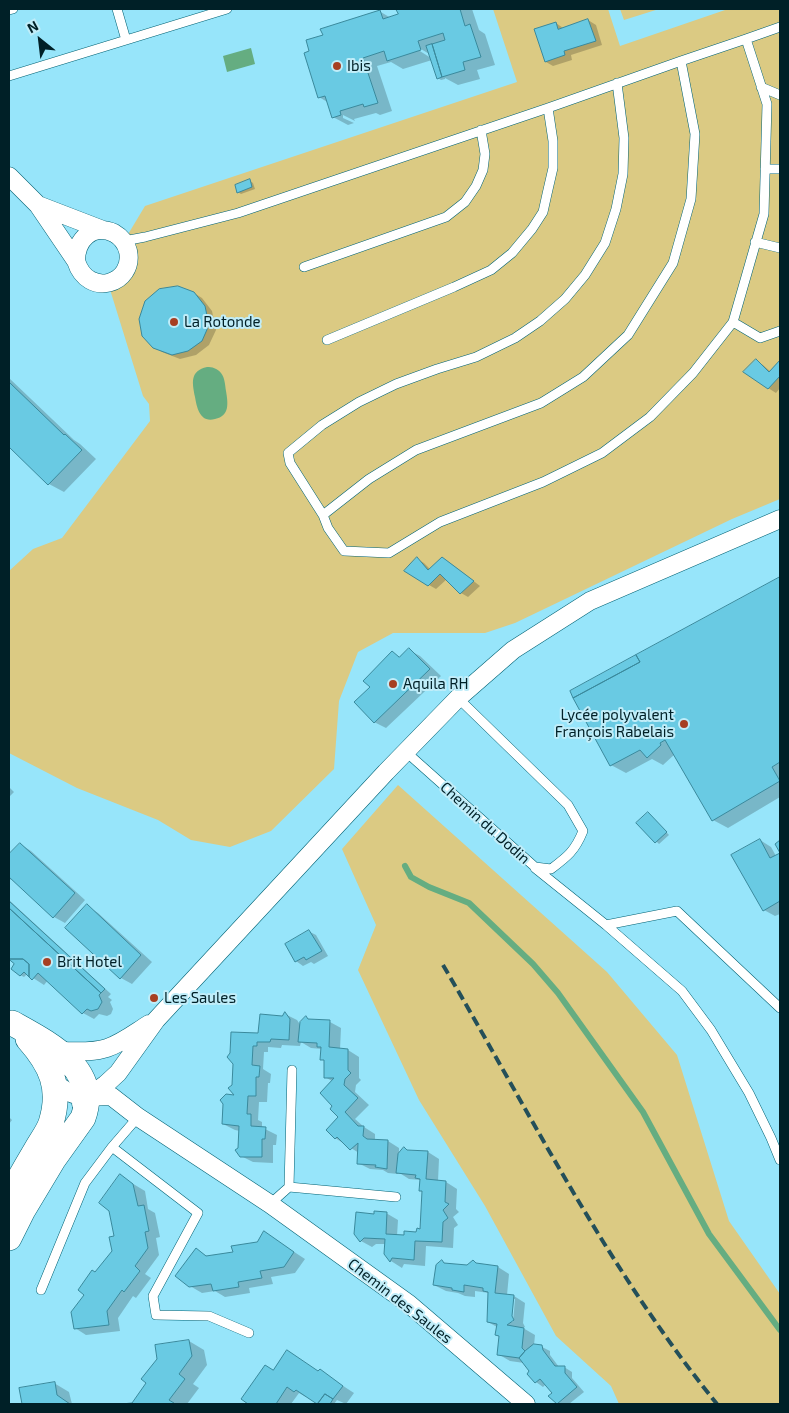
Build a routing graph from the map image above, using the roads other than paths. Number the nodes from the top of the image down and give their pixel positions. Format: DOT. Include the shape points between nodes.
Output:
graph roads {
  1 [pos="13,9"];
  2 [pos="117,9"];
  3 [pos="227,9"];
  4 [pos="9,10"];
  5 [pos="206,12"];
  6 [pos="780,27"];
  7 [pos="746,39"];
  8 [pos="126,40"];
  9 [pos="681,61"];
  10 [pos="9,76"];
  11 [pos="617,83"];
  12 [pos="761,87"];
  13 [pos="780,95"];
  14 [pos="548,108"];
  15 [pos="481,130"];
  16 [pos="765,169"];
  17 [pos="780,169"];
  18 [pos="9,176"];
  19 [pos="38,205"];
  20 [pos="102,230"];
  21 [pos="124,241"];
  22 [pos="755,242"];
  23 [pos="780,248"];
  24 [pos="76,261"];
  25 [pos="304,266"];
  26 [pos="732,322"];
  27 [pos="780,331"];
  28 [pos="327,340"];
  29 [pos="323,515"];
  30 [pos="780,518"];
  31 [pos="458,698"];
  32 [pos="405,752"];
  33 [pos="535,867"];
  34 [pos="606,926"];
  35 [pos="780,1008"];
  36 [pos="156,1020"];
  37 [pos="11,1021"];
  38 [pos="58,1051"];
  39 [pos="292,1070"];
  40 [pos="54,1082"];
  41 [pos="88,1097"];
  42 [pos="138,1116"];
  43 [pos="112,1148"];
  44 [pos="780,1160"];
  45 [pos="289,1187"];
  46 [pos="12,1190"];
  47 [pos="396,1197"];
  48 [pos="270,1204"];
  49 [pos="9,1238"];
  50 [pos="41,1290"];
  51 [pos="249,1333"];
  52 [pos="526,1404"];
  1 -- 4 [label="lane"];
  2 -- 8 [label="lane"];
  3 -- 5 [label="lane"];
  5 -- 8 [label="lane"];
  6 -- 7 [label="lane"];
  7 -- 9 [label="lane"];
  7 -- 12 [label="lane"];
  8 -- 10 [label="lane"];
  9 -- 11 [label="lane"];
  9 -- 29 [label="lane" via="695,134 691,199 673,263 628,335 583,377 541,403 416,450 369,479"];
  11 -- 14 [label="lane"];
  11 -- 29 [label="lane" via="624,138 623,174 605,243 585,274 565,299 515,338 476,357 437,368 359,402 288,452 290,463"];
  12 -- 13 [label="lane"];
  12 -- 16 [label="lane" via="766,104"];
  14 -- 15 [label="lane"];
  14 -- 28 [label="lane" via="553,168 543,212 512,253 491,270"];
  15 -- 21 [label="lane" via="238,213"];
  15 -- 25 [label="lane" via="484,170 465,202 446,217"];
  16 -- 17 [label="lane"];
  16 -- 22 [label="lane" via="764,214"];
  18 -- 19 [label="street"];
  19 -- 20 [label="street"];
  19 -- 24 [label="street"];
  20 -- 21 [label="street" via="118,235"];
  20 -- 24 [label="street" via="85,236 79,243"];
  21 -- 24 [label="street" via="129,257 127,266 123,274 108,283 100,284 84,277"];
  22 -- 23 [label="lane"];
  22 -- 26 [label="lane"];
  26 -- 27 [label="lane" via="760,338"];
  26 -- 29 [label="lane" via="693,373 650,417 602,452 543,482 440,522 389,553 344,551"];
  30 -- 31 [label="street" via="590,601 513,650"];
  31 -- 32 [label="street"];
  31 -- 33 [label="lane, Chemin du Dodin" via="568,804 583,831 578,844 551,869"];
  32 -- 33 [label="lane, Chemin du Dodin"];
  32 -- 36 [label="street"];
  33 -- 34 [label="lane"];
  34 -- 35 [label="lane" via="677,910"];
  34 -- 44 [label="lane" via="682,991 711,1030 749,1093"];
  36 -- 38 [label="street" via="107,1048"];
  36 -- 41 [label="street" via="118,1072"];
  37 -- 38 [label="street"];
  37 -- 40 [label="street" via="37,1049"];
  38 -- 41 [label="street" via="82,1076"];
  39 -- 45 [label="lane"];
  40 -- 41 [label="street, Chemin des Saules" via="71,1094"];
  40 -- 46 [label="street" via="56,1100 50,1124"];
  41 -- 42 [label="street, Chemin des Saules" via="112,1096"];
  41 -- 46 [label="street" via="70,1115"];
  41 -- 49 [label="street" via="84,1118 53,1160"];
  42 -- 43 [label="lane"];
  42 -- 48 [label="street, Chemin des Saules"];
  43 -- 50 [label="lane" via="85,1184"];
  43 -- 51 [label="lane" via="198,1213 153,1296 156,1315 209,1316"];
  45 -- 47 [label="lane"];
  45 -- 48 [label="lane"];
  48 -- 52 [label="street, Chemin des Saules" via="409,1304"];
}
